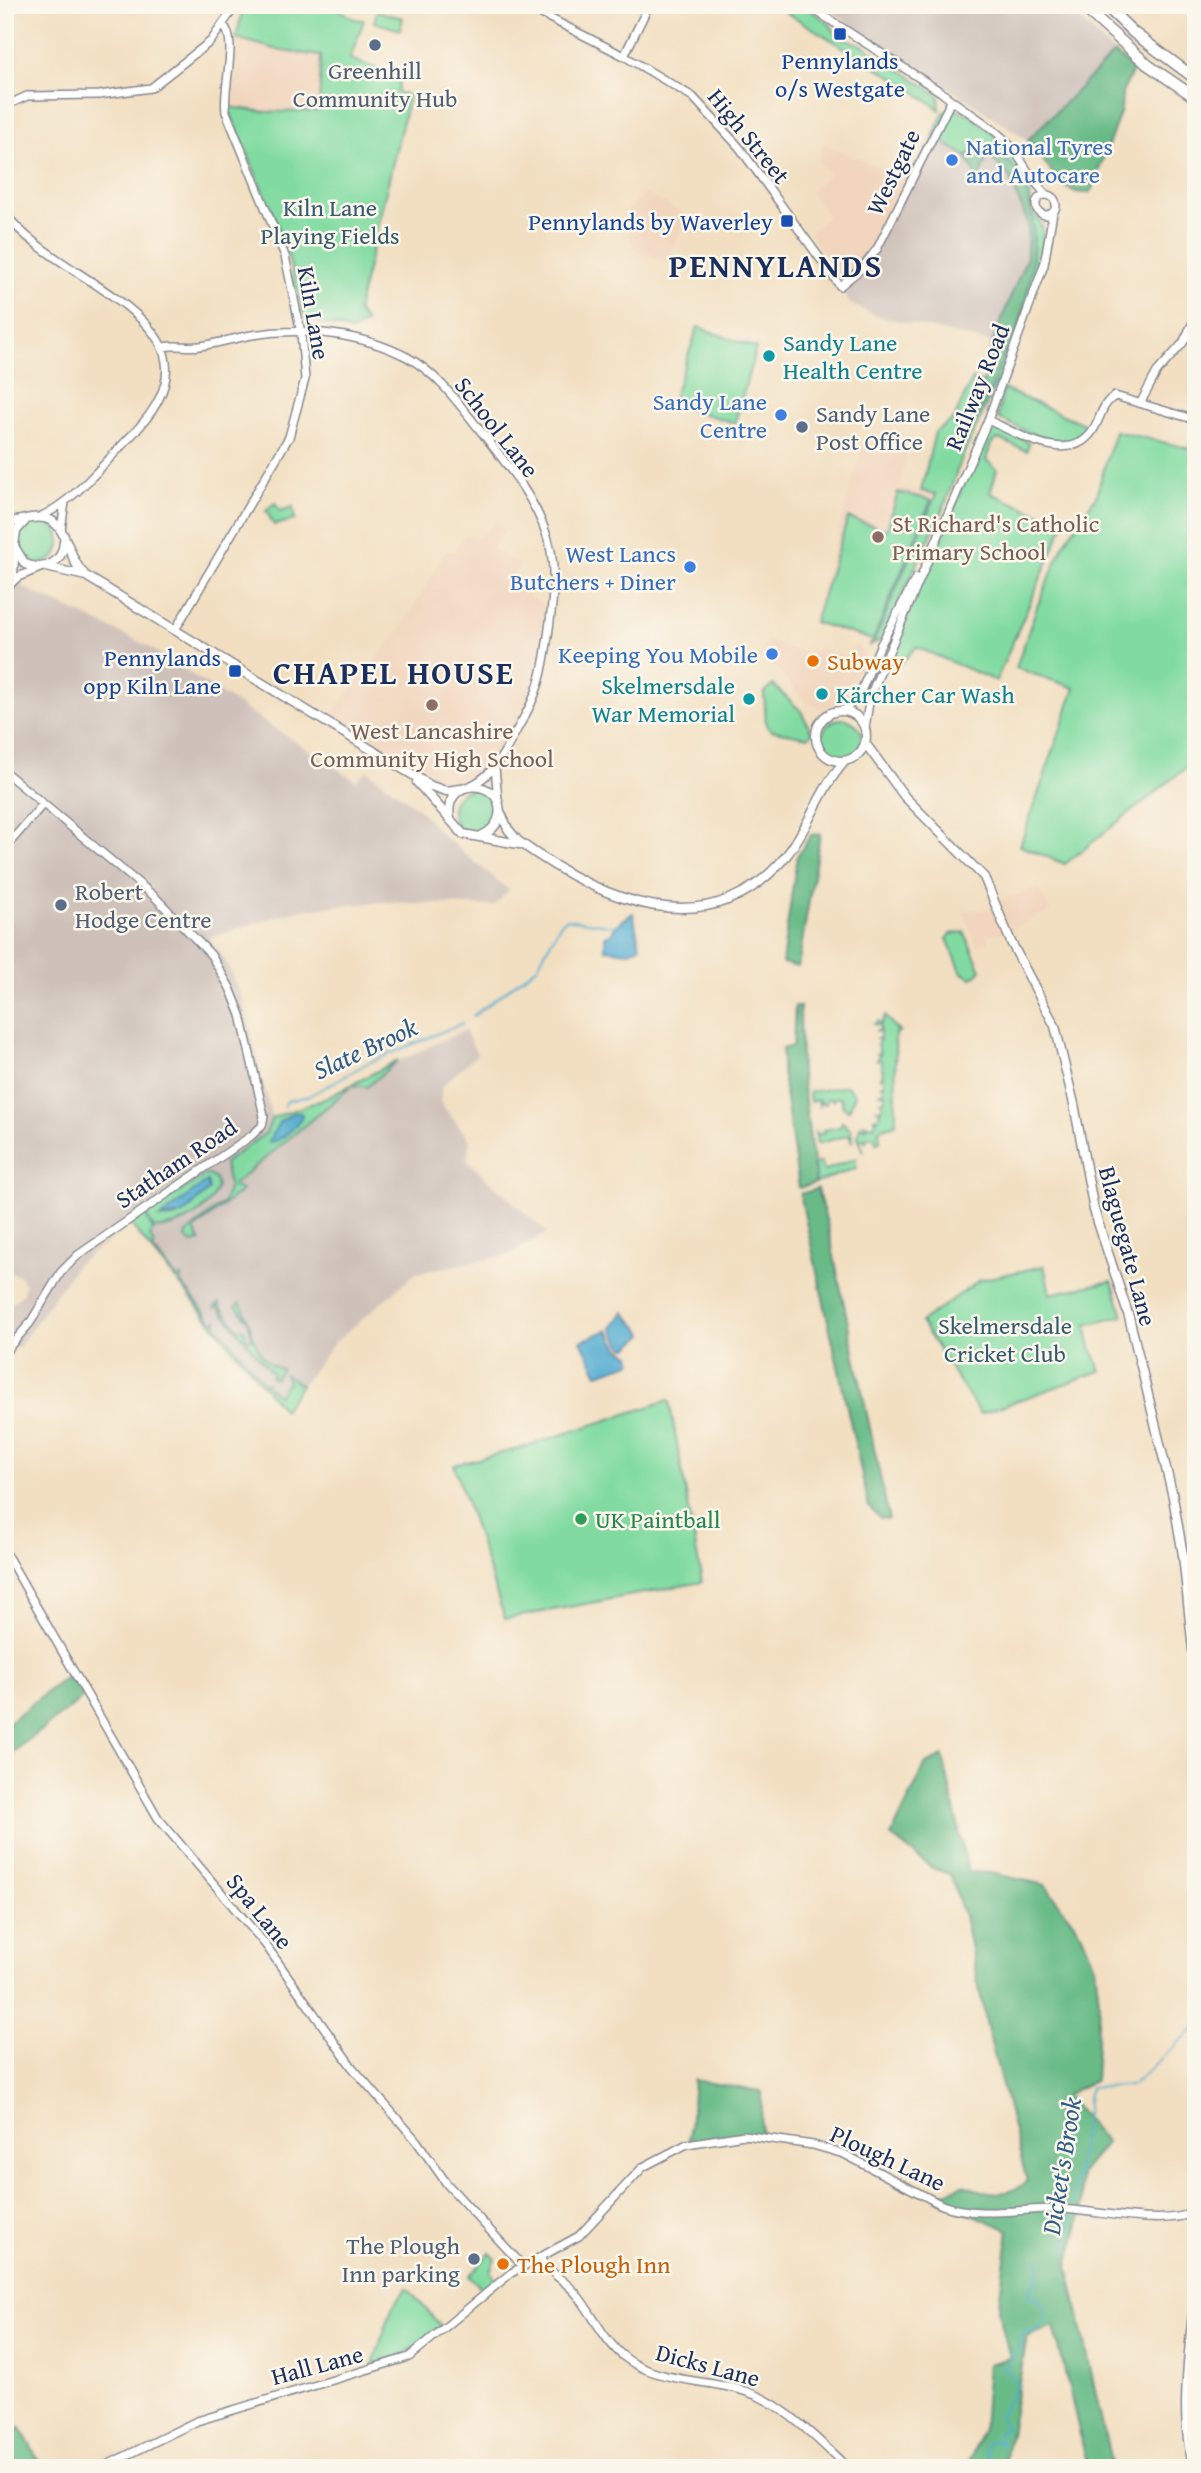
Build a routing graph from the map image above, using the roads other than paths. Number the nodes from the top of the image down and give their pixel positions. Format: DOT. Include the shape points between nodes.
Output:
graph roads {
  1 [pos="236,5"];
  2 [pos="524,5"];
  3 [pos="649,5"];
  4 [pos="807,5"];
  5 [pos="1081,5"];
  6 [pos="1105,5"];
  7 [pos="223,25"];
  8 [pos="624,56"];
  9 [pos="1196,79"];
  10 [pos="1196,99"];
  11 [pos="950,103"];
  12 [pos="5,106"];
  13 [pos="1033,178"];
  14 [pos="1046,194"];
  15 [pos="1036,201"];
  16 [pos="1053,212"];
  17 [pos="5,213"];
  18 [pos="1040,213"];
  19 [pos="1047,232"];
  20 [pos="840,286"];
  21 [pos="1196,316"];
  22 [pos="301,333"];
  23 [pos="163,347"];
  24 [pos="1141,402"];
  25 [pos="988,420"];
  26 [pos="1196,420"];
  27 [pos="65,502"];
  28 [pos="40,517"];
  29 [pos="27,520"];
  30 [pos="5,522"];
  31 [pos="62,534"];
  32 [pos="5,536"];
  33 [pos="14,549"];
  34 [pos="930,552"];
  35 [pos="44,567"];
  36 [pos="86,576"];
  37 [pos="12,581"];
  38 [pos="5,589"];
  39 [pos="175,630"];
  40 [pos="879,673"];
  41 [pos="866,678"];
  42 [pos="843,711"];
  43 [pos="865,728"];
  44 [pos="865,743"];
  45 [pos="857,756"];
  46 [pos="827,757"];
  47 [pos="845,761"];
  48 [pos="878,764"];
  49 [pos="495,766"];
  50 [pos="5,772"];
  51 [pos="407,773"];
  52 [pos="827,781"];
  53 [pos="463,788"];
  54 [pos="43,804"];
  55 [pos="499,808"];
  56 [pos="451,821"];
  57 [pos="476,837"];
  58 [pos="523,845"];
  59 [pos="5,848"];
  60 [pos="5,1352"];
  61 [pos="5,1552"];
  62 [pos="1196,1679"];
  63 [pos="1196,2211"];
  64 [pos="540,2258"];
  65 [pos="523,2266"];
  66 [pos="1196,2288"];
  67 [pos="102,2468"];
  68 [pos="848,2468"];
  69 [pos="1195,2468"];
  1 -- 7 [label="street"];
  2 -- 8 [label="street, High Street"];
  3 -- 8 [label="street"];
  4 -- 11 [label="street"];
  5 -- 10 [label="highway" via="1147,65"];
  6 -- 9 [label="highway"];
  7 -- 12 [label="street" via="203,48 152,88 108,95 27,96"];
  7 -- 22 [label="street, Kiln Lane" via="231,41 226,112 280,242"];
  8 -- 20 [label="street, High Street" via="705,108"];
  11 -- 13 [label="street" via="969,110 997,132"];
  11 -- 20 [label="street, Westgate" via="877,249"];
  13 -- 14 [label="street"];
  13 -- 15 [label="street"];
  14 -- 15 [label="street"];
  14 -- 16 [label="street" via="1055,200"];
  15 -- 18 [label="street"];
  16 -- 18 [label="street"];
  16 -- 19 [label="street, Railway Road"];
  17 -- 23 [label="street" via="26,235 144,320"];
  18 -- 19 [label="street, Railway Road"];
  19 -- 25 [label="street, Railway Road" via="1044,265"];
  21 -- 24 [label="street" via="1183,343 1157,372"];
  22 -- 23 [label="street, School Lane"];
  22 -- 39 [label="street, Kiln Lane" via="305,379 293,429"];
  22 -- 49 [label="street, School Lane" via="362,339 419,364 481,432 534,511 549,544 553,604 545,662 536,698"];
  23 -- 27 [label="street" via="168,374 160,402"];
  24 -- 25 [label="street" via="1112,398 1089,436 1063,448"];
  24 -- 26 [label="street"];
  25 -- 34 [label="street, Railway Road"];
  27 -- 28 [label="street"];
  27 -- 31 [label="street"];
  28 -- 29 [label="main road"];
  28 -- 31 [label="main road" via="52,521"];
  29 -- 30 [label="main road"];
  29 -- 33 [label="main road" via="16,531"];
  31 -- 35 [label="main road" via="58,559"];
  31 -- 36 [label="main road" via="72,559"];
  32 -- 33 [label="main road"];
  33 -- 35 [label="main road" via="26,564"];
  33 -- 37 [label="street"];
  34 -- 40 [label="street, Railway Road"];
  34 -- 41 [label="street, Railway Road"];
  35 -- 36 [label="main road"];
  35 -- 37 [label="street"];
  36 -- 39 [label="main road"];
  37 -- 38 [label="street"];
  39 -- 51 [label="main road"];
  40 -- 41 [label="street"];
  40 -- 43 [label="street, Railway Road"];
  41 -- 42 [label="street, Railway Road" via="859,696"];
  42 -- 43 [label="main road" via="856,716"];
  42 -- 46 [label="main road" via="830,714 817,729 817,744"];
  43 -- 44 [label="main road"];
  44 -- 45 [label="main road"];
  44 -- 48 [label="main road, Blaguegate Lane"];
  45 -- 47 [label="main road"];
  45 -- 48 [label="main road"];
  46 -- 47 [label="main road"];
  46 -- 52 [label="main road"];
  47 -- 52 [label="main road"];
  48 -- 62 [label="main road, Blaguegate Lane" via="978,869 1055,1026 1094,1210 1129,1317 1173,1497"];
  49 -- 53 [label="street, School Lane" via="484,778"];
  49 -- 55 [label="street"];
  50 -- 54 [label="street, Statham Road"];
  51 -- 53 [label="main road" via="436,789"];
  51 -- 56 [label="main road"];
  52 -- 58 [label="main road" via="794,844 776,867 737,894 698,907 663,909 623,900"];
  53 -- 55 [label="main road" via="482,787 495,797"];
  53 -- 56 [label="main road" via="449,807"];
  54 -- 59 [label="street"];
  54 -- 60 [label="street, Statham Road" via="155,897 211,955 241,1015 264,1116 262,1126 251,1136 78,1255"];
  55 -- 57 [label="main road" via="495,825"];
  55 -- 58 [label="main road" via="508,829"];
  56 -- 57 [label="main road" via="463,834"];
  57 -- 58 [label="main road"];
  61 -- 65 [label="street, Spa Lane" via="158,1818 265,1944 352,2067 447,2184"];
  63 -- 64 [label="street, Plough Lane" via="1170,2217 1066,2210 961,2211 837,2151 776,2138 732,2136 687,2144 655,2159 579,2236"];
  64 -- 65 [label="street, Plough Lane"];
  64 -- 68 [label="street, Dicks Lane" via="575,2291 612,2344 633,2363 762,2398"];
  65 -- 67 [label="street, Hall Lane" via="402,2360 197,2421"];
  66 -- 69 [label="main road" via="1188,2383"];
}
